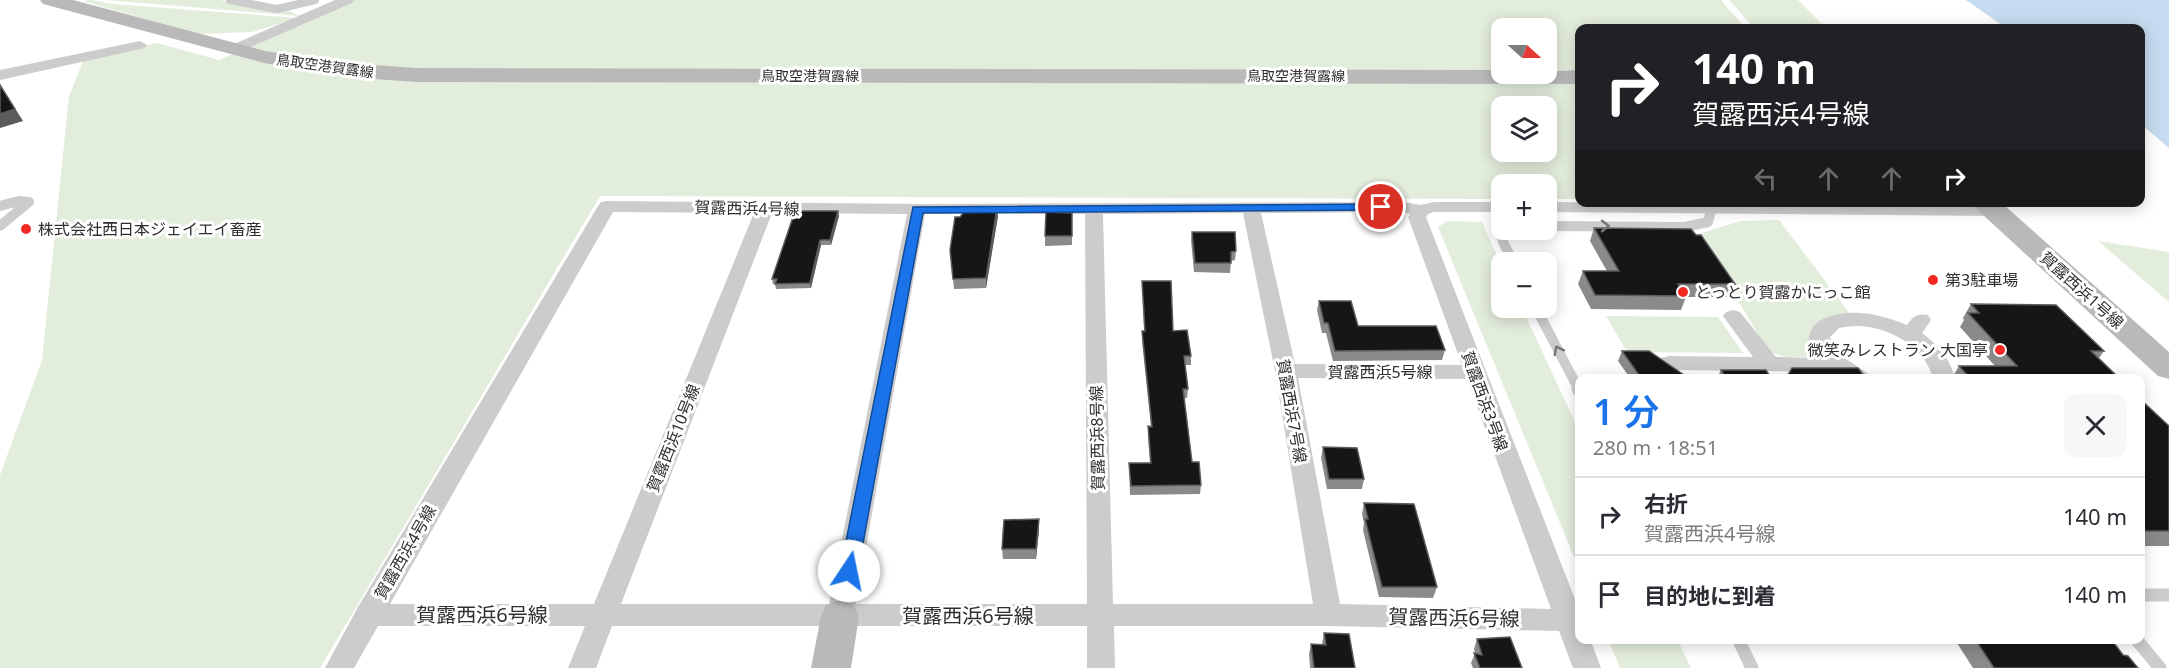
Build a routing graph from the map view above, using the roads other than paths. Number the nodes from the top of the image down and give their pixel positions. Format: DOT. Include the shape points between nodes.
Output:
graph roads {
  1 [pos="50,0"];
  2 [pos="230,0"];
  3 [pos="315,0"];
  4 [pos="347,0"];
  5 [pos="140,45"];
  6 [pos="232,50"];
  7 [pos="0,60"];
  8 [pos="7,74"];
  9 [pos="1575,76"];
  10 [pos="0,206"];
  11 [pos="1491,207"];
  12 [pos="1557,207"];
  13 [pos="1713,207"];
  14 [pos="1989,207"];
  15 [pos="765,208"];
  16 [pos="1251,208"];
  17 [pos="917,209"];
  18 [pos="1094,209"];
  19 [pos="1421,210"];
  20 [pos="0,226"];
  21 [pos="1557,226"];
  22 [pos="1734,316"];
  23 [pos="1541,318"];
  24 [pos="1669,363"];
  25 [pos="1769,363"];
  26 [pos="1837,365"];
  27 [pos="2169,369"];
  28 [pos="1286,371"];
  29 [pos="1474,372"];
  30 [pos="1852,374"];
  31 [pos="1943,374"];
  32 [pos="1575,382"];
  33 [pos="2145,595"];
  34 [pos="2169,595"];
  35 [pos="368,615"];
  36 [pos="603,615"];
  37 [pos="1328,615"];
  38 [pos="840,616"];
  39 [pos="1099,617"];
  40 [pos="1567,620"];
  41 [pos="1575,639"];
  42 [pos="1577,644"];
  43 [pos="1740,644"];
  44 [pos="2124,644"];
  45 [pos="2126,644"];
  46 [pos="2162,666"];
  47 [pos="339,668"];
  48 [pos="582,668"];
  49 [pos="831,668"];
  50 [pos="1101,668"];
  51 [pos="1587,668"];
  52 [pos="1752,668"];
  53 [pos="2129,668"];
  1 -- 6 [label="main road, 鳥取空港賀露線"];
  2 -- 3 [label="lane" via="277,9"];
  4 -- 6 [label="street"];
  5 -- 8 [label="street"];
  6 -- 9 [label="main road, 鳥取空港賀露線" via="333,69 443,76"];
  7 -- 8 [label="street"];
  10 -- 20 [label="lane" via="29,202"];
  11 -- 19 [label="street"];
  12 -- 13 [label="street"];
  13 -- 14 [label="street"];
  21 -- 13 [label="lane, one-way" via="1685,227 1708,222"];
  14 -- 27 [label="main road, 賀露西浜1号線"];
  15 -- 17 [label="street, 賀露西浜4号線"];
  15 -- 35 [label="street, 賀露西浜4号線" via="607,206"];
  15 -- 36 [label="street, 賀露西浜10号線"];
  16 -- 18 [label="street, 賀露西浜4号線"];
  16 -- 19 [label="street, 賀露西浜4号線"];
  16 -- 28 [label="street, 賀露西浜7号線"];
  17 -- 18 [label="street, 賀露西浜4号線"];
  17 -- 38 [label="street"];
  18 -- 39 [label="street, 賀露西浜8号線"];
  19 -- 29 [label="street, 賀露西浜3号線" via="1416,217"];
  22 -- 25 [label="street"];
  32 -- 23 [label="lane, one-way"];
  24 -- 25 [label="street"];
  25 -- 26 [label="street"];
  26 -- 30 [label="street"];
  26 -- 31 [label="street" via="1822,348 1819,338 1823,329 1833,323 1864,320 1916,328 1942,364"];
  28 -- 29 [label="street, 賀露西浜5号線"];
  28 -- 37 [label="street, 賀露西浜7号線"];
  29 -- 40 [label="street, 賀露西浜3号線"];
  33 -- 34 [label="lane"];
  35 -- 36 [label="street, 賀露西浜6号線"];
  35 -- 47 [label="street, 賀露西浜4号線"];
  36 -- 38 [label="street, 賀露西浜6号線"];
  36 -- 48 [label="street, 賀露西浜10号線"];
  37 -- 39 [label="street, 賀露西浜6号線"];
  37 -- 40 [label="street, 賀露西浜6号線"];
  38 -- 39 [label="street, 賀露西浜6号線"];
  38 -- 49 [label="main road"];
  39 -- 50 [label="street, 賀露西浜8号線"];
  40 -- 41 [label="street, 賀露西浜3号線"];
  42 -- 51 [label="street, 賀露西浜3号線"];
  43 -- 52 [label="lane"];
  44 -- 53 [label="street"];
  45 -- 46 [label="lane"];
}
